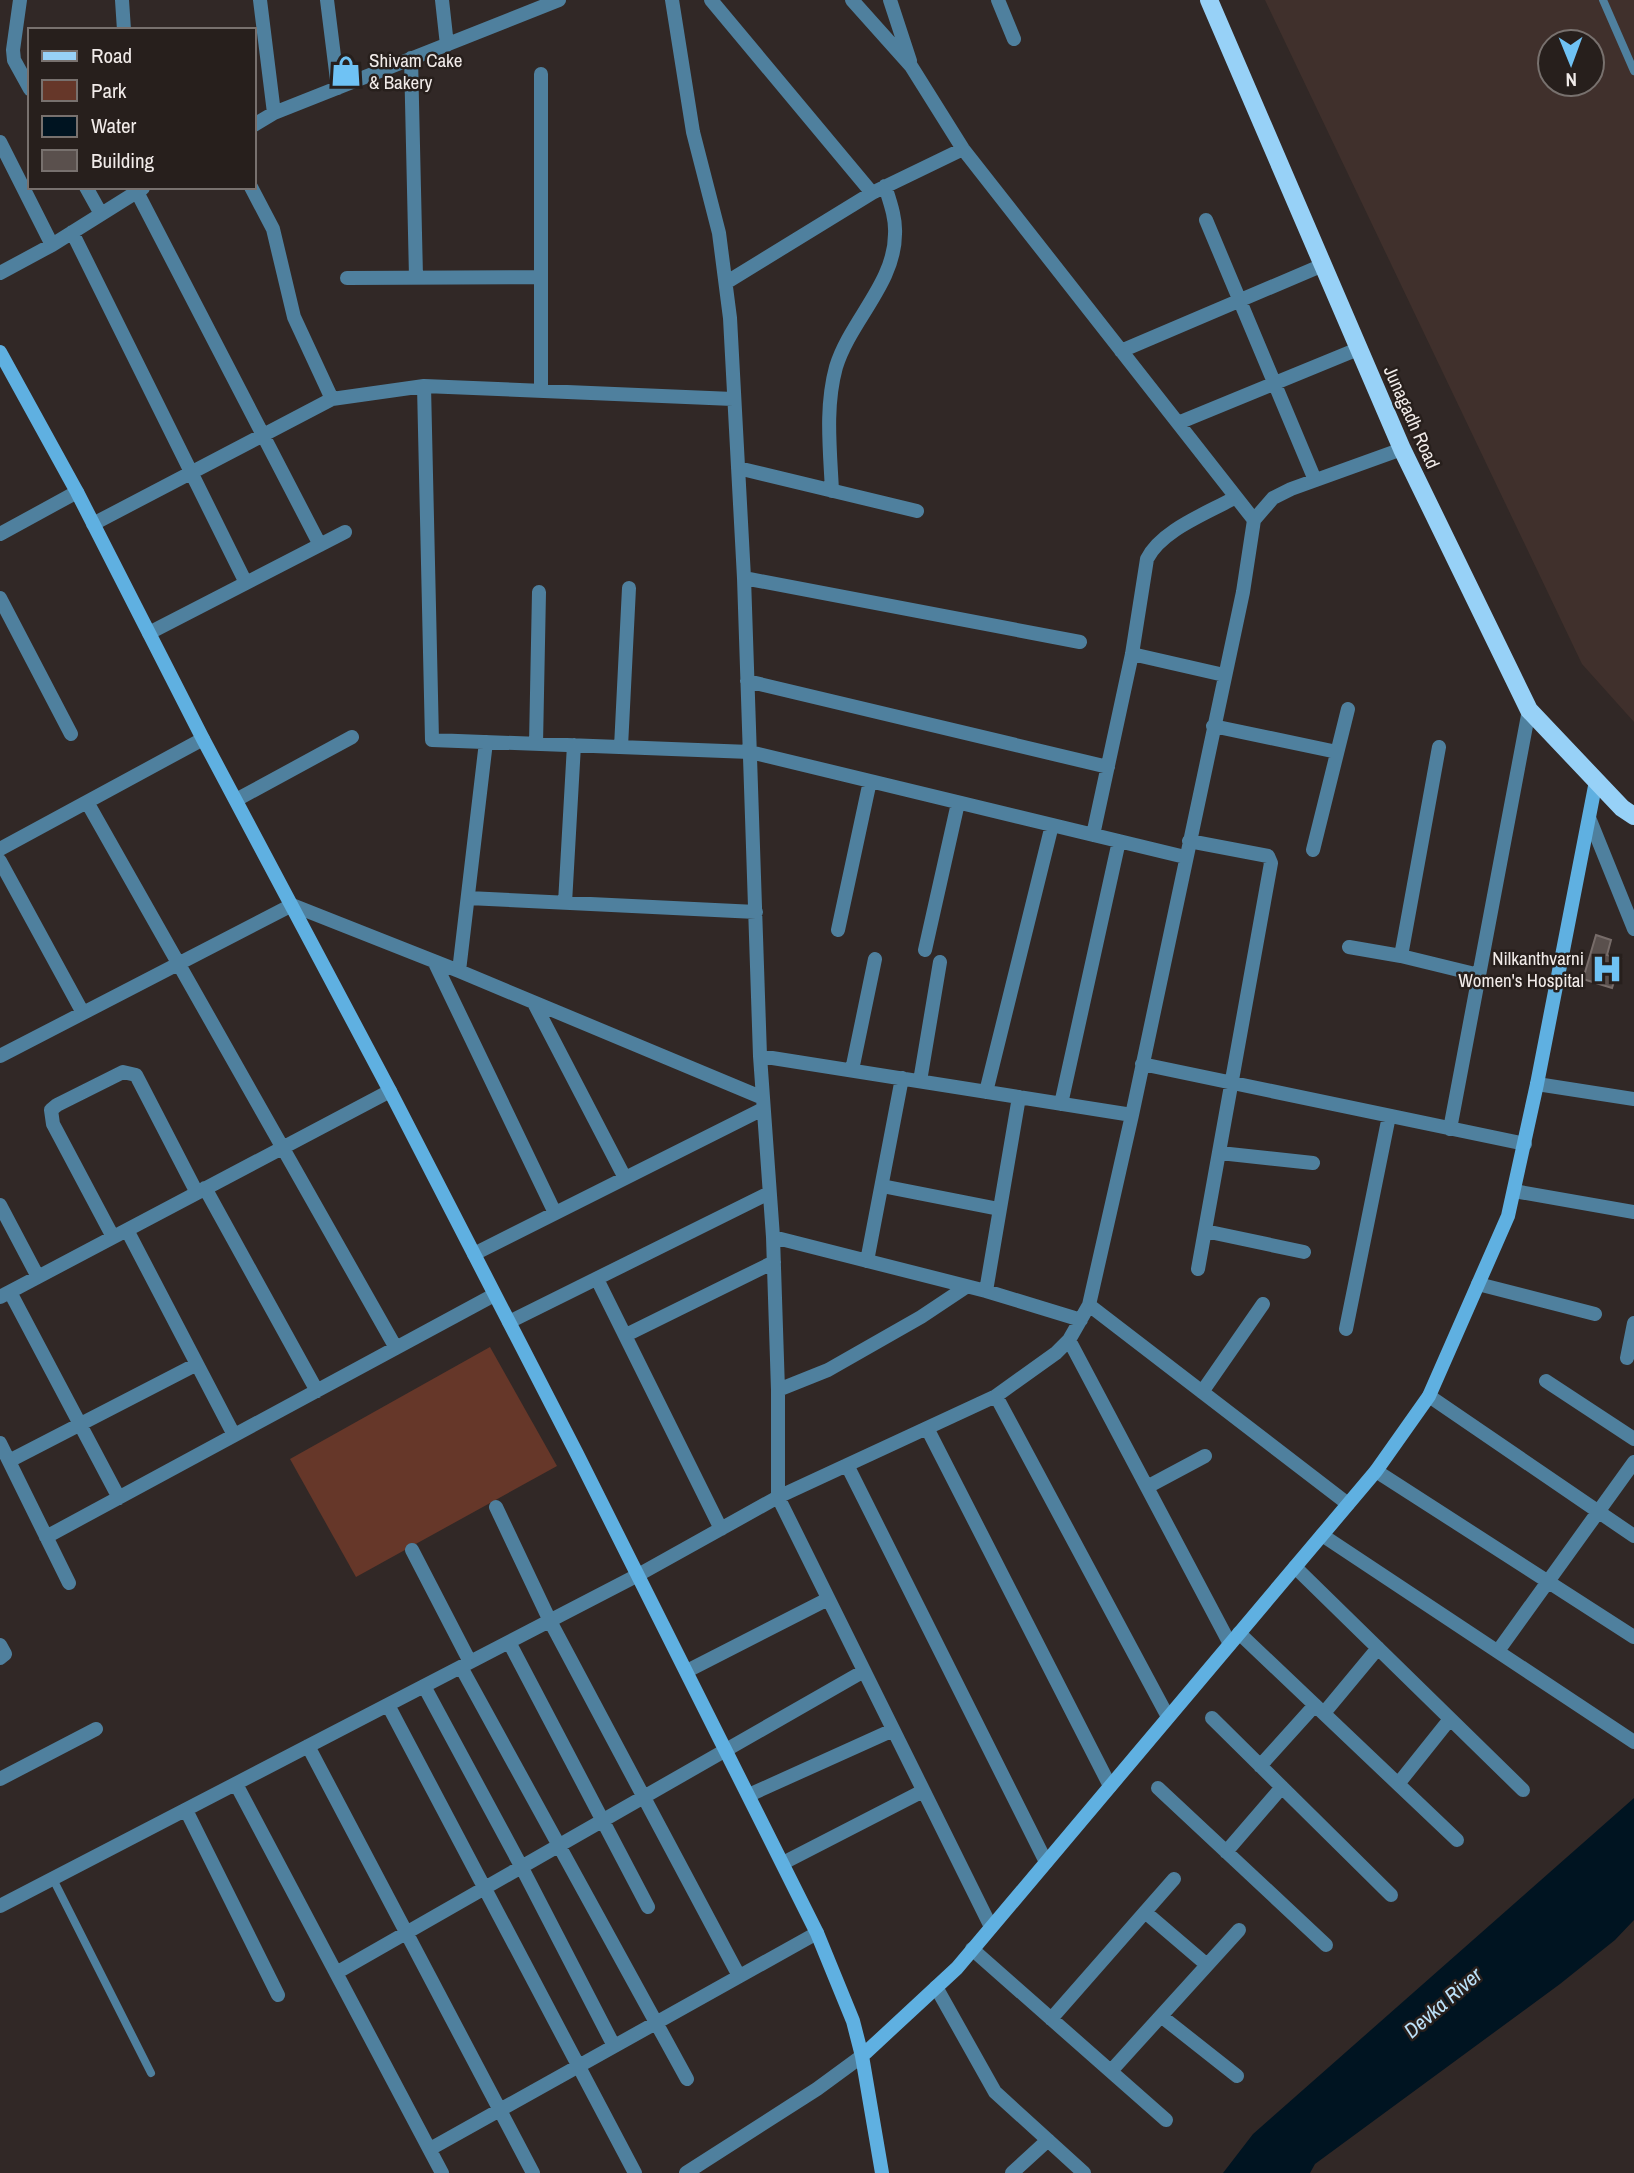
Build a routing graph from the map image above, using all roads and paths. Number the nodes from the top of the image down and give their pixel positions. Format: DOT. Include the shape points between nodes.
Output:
graph roads {
  1 [pos="20,0"];
  2 [pos="122,0"];
  3 [pos="260,0"];
  4 [pos="327,0"];
  5 [pos="442,0"];
  6 [pos="672,0"];
  7 [pos="712,0"];
  8 [pos="852,0"];
  9 [pos="890,0"];
  10 [pos="998,0"];
  11 [pos="1209,0"];
  12 [pos="1603,0"];
  13 [pos="553,1"];
  14 [pos="124,28"];
  15 [pos="1014,38"];
  16 [pos="447,45"];
  17 [pos="411,58"];
  18 [pos="911,66"];
  19 [pos="1634,71"];
  20 [pos="541,74"];
  21 [pos="28,85"];
  22 [pos="338,88"];
  23 [pos="274,113"];
  24 [pos="256,124"];
  25 [pos="0,142"];
  26 [pos="963,149"];
  27 [pos="87,189"];
  28 [pos="140,189"];
  29 [pos="252,189"];
  30 [pos="879,189"];
  31 [pos="101,214"];
  32 [pos="1206,219"];
  33 [pos="72,232"];
  34 [pos="52,245"];
  35 [pos="1323,265"];
  36 [pos="0,273"];
  37 [pos="416,277"];
  38 [pos="541,277"];
  39 [pos="346,278"];
  40 [pos="727,282"];
  41 [pos="1240,300"];
  42 [pos="1358,348"];
  43 [pos="1121,351"];
  44 [pos="0,352"];
  45 [pos="1275,383"];
  46 [pos="424,386"];
  47 [pos="541,391"];
  48 [pos="332,399"];
  49 [pos="733,399"];
  50 [pos="1178,424"];
  51 [pos="264,437"];
  52 [pos="1402,449"];
  53 [pos="738,468"];
  54 [pos="191,472"];
  55 [pos="1315,480"];
  56 [pos="832,491"];
  57 [pos="76,492"];
  58 [pos="1236,497"];
  59 [pos="917,511"];
  60 [pos="1254,520"];
  61 [pos="93,524"];
  62 [pos="345,532"];
  63 [pos="0,534"];
  64 [pos="320,545"];
  65 [pos="744,578"];
  66 [pos="246,583"];
  67 [pos="629,588"];
  68 [pos="538,592"];
  69 [pos="0,598"];
  70 [pos="149,633"];
  71 [pos="1080,642"];
  72 [pos="1132,654"];
  73 [pos="1224,676"];
  74 [pos="747,681"];
  75 [pos="1348,709"];
  76 [pos="1530,710"];
  77 [pos="1213,726"];
  78 [pos="71,734"];
  79 [pos="352,737"];
  80 [pos="203,739"];
  81 [pos="486,742"];
  82 [pos="536,744"];
  83 [pos="574,745"];
  84 [pos="621,747"];
  85 [pos="1440,747"];
  86 [pos="750,752"];
  87 [pos="1337,752"];
  88 [pos="1108,767"];
  89 [pos="870,781"];
  90 [pos="1596,781"];
  91 [pos="236,800"];
  92 [pos="87,802"];
  93 [pos="958,803"];
  94 [pos="1634,816"];
  95 [pos="1590,820"];
  96 [pos="1052,825"];
  97 [pos="1093,835"];
  98 [pos="1119,841"];
  99 [pos="1189,841"];
  100 [pos="0,849"];
  101 [pos="1313,850"];
  102 [pos="1185,858"];
  103 [pos="0,860"];
  104 [pos="468,898"];
  105 [pos="565,903"];
  106 [pos="292,905"];
  107 [pos="756,912"];
  108 [pos="1634,929"];
  109 [pos="838,930"];
  110 [pos="1349,947"];
  111 [pos="925,950"];
  112 [pos="1401,956"];
  113 [pos="875,959"];
  114 [pos="434,961"];
  115 [pos="940,962"];
  116 [pos="178,964"];
  117 [pos="459,971"];
  118 [pos="1479,975"];
  119 [pos="534,1003"];
  120 [pos="83,1013"];
  121 [pos="0,1056"];
  122 [pos="760,1056"];
  123 [pos="1142,1063"];
  124 [pos="852,1070"];
  125 [pos="902,1079"];
  126 [pos="920,1081"];
  127 [pos="1233,1083"];
  128 [pos="1537,1084"];
  129 [pos="390,1091"];
  130 [pos="986,1092"];
  131 [pos="1019,1097"];
  132 [pos="1634,1100"];
  133 [pos="763,1104"];
  134 [pos="1061,1104"];
  135 [pos="1132,1115"];
  136 [pos="1390,1116"];
  137 [pos="1450,1129"];
  138 [pos="1525,1144"];
  139 [pos="282,1148"];
  140 [pos="1220,1153"];
  141 [pos="1313,1164"];
  142 [pos="625,1178"];
  143 [pos="882,1186"];
  144 [pos="201,1190"];
  145 [pos="1514,1191"];
  146 [pos="769,1193"];
  147 [pos="0,1205"];
  148 [pos="999,1209"];
  149 [pos="1634,1212"];
  150 [pos="555,1213"];
  151 [pos="127,1230"];
  152 [pos="1205,1231"];
  153 [pos="113,1237"];
  154 [pos="774,1237"];
  155 [pos="1304,1252"];
  156 [pos="474,1254"];
  157 [pos="867,1261"];
  158 [pos="774,1262"];
  159 [pos="1198,1269"];
  160 [pos="37,1277"];
  161 [pos="597,1279"];
  162 [pos="1478,1284"];
  163 [pos="966,1287"];
  164 [pos="986,1291"];
  165 [pos="5,1294"];
  166 [pos="494,1295"];
  167 [pos="1263,1304"];
  168 [pos="1089,1305"];
  169 [pos="1595,1314"];
  170 [pos="1081,1320"];
  171 [pos="509,1322"];
  172 [pos="1634,1323"];
  173 [pos="1346,1329"];
  174 [pos="626,1335"];
  175 [pos="1069,1340"];
  176 [pos="396,1348"];
  177 [pos="1626,1358"];
  178 [pos="197,1364"];
  179 [pos="1546,1381"];
  180 [pos="778,1390"];
  181 [pos="317,1391"];
  182 [pos="1202,1392"];
  183 [pos="996,1396"];
  184 [pos="1429,1396"];
  185 [pos="79,1424"];
  186 [pos="927,1428"];
  187 [pos="234,1435"];
  188 [pos="1634,1439"];
  189 [pos="0,1443"];
  190 [pos="1205,1456"];
  191 [pos="9,1461"];
  192 [pos="1634,1462"];
  193 [pos="847,1465"];
  194 [pos="1376,1471"];
  195 [pos="1147,1487"];
  196 [pos="778,1497"];
  197 [pos="119,1498"];
  198 [pos="1348,1504"];
  199 [pos="496,1507"];
  200 [pos="1598,1511"];
  201 [pos="722,1529"];
  202 [pos="1322,1535"];
  203 [pos="1634,1536"];
  204 [pos="46,1537"];
  205 [pos="412,1550"];
  206 [pos="1295,1567"];
  207 [pos="638,1575"];
  208 [pos="1548,1581"];
  209 [pos="69,1583"];
  210 [pos="828,1599"];
  211 [pos="550,1621"];
  212 [pos="1634,1637"];
  213 [pos="1235,1638"];
  214 [pos="509,1642"];
  215 [pos="0,1645"];
  216 [pos="1378,1648"];
  217 [pos="1497,1651"];
  218 [pos="0,1658"];
  219 [pos="466,1665"];
  220 [pos="687,1671"];
  221 [pos="863,1671"];
  222 [pos="424,1686"];
  223 [pos="388,1705"];
  224 [pos="1320,1709"];
  225 [pos="1168,1717"];
  226 [pos="1212,1718"];
  227 [pos="1450,1719"];
  228 [pos="96,1729"];
  229 [pos="893,1730"];
  230 [pos="1634,1742"];
  231 [pos="308,1746"];
  232 [pos="726,1749"];
  233 [pos="1260,1766"];
  234 [pos="0,1779"];
  235 [pos="236,1784"];
  236 [pos="1398,1784"];
  237 [pos="1110,1786"];
  238 [pos="1282,1787"];
  239 [pos="1158,1788"];
  240 [pos="1523,1790"];
  241 [pos="923,1791"];
  242 [pos="749,1795"];
  243 [pos="642,1797"];
  244 [pos="186,1810"];
  245 [pos="602,1820"];
  246 [pos="1457,1840"];
  247 [pos="559,1845"];
  248 [pos="1226,1852"];
  249 [pos="1046,1861"];
  250 [pos="783,1863"];
  251 [pos="521,1866"];
  252 [pos="53,1879"];
  253 [pos="1174,1879"];
  254 [pos="485,1888"];
  255 [pos="1391,1895"];
  256 [pos="0,1906"];
  257 [pos="648,1907"];
  258 [pos="1145,1912"];
  259 [pos="991,1927"];
  260 [pos="1239,1930"];
  261 [pos="406,1932"];
  262 [pos="817,1933"];
  263 [pos="1326,1945"];
  264 [pos="972,1950"];
  265 [pos="1207,1965"];
  266 [pos="336,1973"];
  267 [pos="738,1976"];
  268 [pos="936,1987"];
  269 [pos="278,1996"];
  270 [pos="1161,2016"];
  271 [pos="1051,2019"];
  272 [pos="656,2022"];
  273 [pos="614,2046"];
  274 [pos="862,2056"];
  275 [pos="578,2066"];
  276 [pos="1111,2071"];
  277 [pos="151,2073"];
  278 [pos="1237,2076"];
  279 [pos="687,2079"];
  280 [pos="499,2110"];
  281 [pos="1166,2120"];
  282 [pos="1048,2140"];
  283 [pos="430,2149"];
  284 [pos="442,2173"];
  285 [pos="533,2173"];
  286 [pos="635,2173"];
  287 [pos="686,2173"];
  288 [pos="882,2173"];
  289 [pos="1012,2173"];
  290 [pos="1084,2173"];
  1 -- 21 [label="street" via="13,50"];
  2 -- 14 [label="street"];
  3 -- 23 [label="street"];
  4 -- 22 [label="street"];
  5 -- 16 [label="street"];
  6 -- 40 [label="street" via="693,132"];
  7 -- 30 [label="street"];
  8 -- 18 [label="street"];
  9 -- 18 [label="street"];
  10 -- 15 [label="street"];
  11 -- 35 [label="main road, Junagadh Road"];
  12 -- 19 [label="lane"];
  13 -- 16 [label="street"];
  16 -- 17 [label="street"];
  17 -- 22 [label="street"];
  17 -- 37 [label="street"];
  18 -- 26 [label="street"];
  20 -- 38 [label="street"];
  22 -- 23 [label="street"];
  23 -- 24 [label="street"];
  25 -- 34 [label="street"];
  26 -- 30 [label="street"];
  26 -- 43 [label="street"];
  27 -- 31 [label="street"];
  28 -- 31 [label="street"];
  28 -- 51 [label="street"];
  29 -- 48 [label="street" via="273,229 294,317"];
  30 -- 40 [label="street"];
  30 -- 56 [label="street" via="894,219 893,252 836,366 828,420"];
  31 -- 33 [label="street"];
  32 -- 41 [label="street"];
  33 -- 34 [label="street"];
  33 -- 54 [label="street"];
  34 -- 36 [label="street"];
  35 -- 41 [label="street"];
  35 -- 42 [label="main road, Junagadh Road"];
  37 -- 38 [label="street"];
  37 -- 39 [label="street"];
  38 -- 47 [label="street"];
  40 -- 49 [label="street"];
  41 -- 43 [label="street"];
  41 -- 45 [label="street"];
  42 -- 45 [label="street"];
  42 -- 52 [label="main road, Junagadh Road"];
  43 -- 50 [label="street"];
  44 -- 57 [label="street"];
  45 -- 50 [label="street"];
  45 -- 55 [label="street"];
  46 -- 47 [label="street"];
  46 -- 48 [label="street"];
  46 -- 81 [label="street" via="432,740"];
  47 -- 49 [label="street"];
  48 -- 51 [label="street"];
  49 -- 53 [label="street"];
  50 -- 58 [label="street"];
  51 -- 54 [label="street"];
  51 -- 64 [label="street"];
  52 -- 55 [label="street"];
  52 -- 76 [label="main road, Junagadh Road"];
  53 -- 56 [label="street"];
  53 -- 65 [label="street"];
  54 -- 61 [label="street"];
  54 -- 66 [label="street"];
  55 -- 60 [label="street" via="1273,498"];
  56 -- 59 [label="street"];
  57 -- 61 [label="street"];
  57 -- 63 [label="street"];
  58 -- 60 [label="street"];
  58 -- 72 [label="street" via="1153,547 1147,559"];
  60 -- 73 [label="street"];
  61 -- 70 [label="street"];
  62 -- 64 [label="street"];
  64 -- 66 [label="street"];
  65 -- 71 [label="street"];
  65 -- 74 [label="street"];
  66 -- 70 [label="street"];
  67 -- 84 [label="street"];
  68 -- 82 [label="street"];
  69 -- 78 [label="street"];
  70 -- 80 [label="street"];
  72 -- 73 [label="street"];
  72 -- 88 [label="street"];
  73 -- 77 [label="street"];
  74 -- 86 [label="street"];
  74 -- 88 [label="street"];
  75 -- 87 [label="street"];
  76 -- 90 [label="main road, Junagadh Road"];
  76 -- 118 [label="street"];
  77 -- 87 [label="street"];
  77 -- 99 [label="street"];
  79 -- 91 [label="street"];
  80 -- 91 [label="street"];
  80 -- 92 [label="street"];
  81 -- 82 [label="street"];
  81 -- 104 [label="street"];
  82 -- 83 [label="street"];
  83 -- 84 [label="street"];
  83 -- 105 [label="street"];
  84 -- 86 [label="street"];
  85 -- 112 [label="street"];
  86 -- 89 [label="street"];
  86 -- 107 [label="street"];
  87 -- 101 [label="street"];
  88 -- 97 [label="street"];
  89 -- 93 [label="street"];
  89 -- 109 [label="street"];
  90 -- 94 [label="main road, Junagadh Road"];
  90 -- 95 [label="street"];
  91 -- 106 [label="street"];
  92 -- 100 [label="street"];
  92 -- 116 [label="street"];
  93 -- 96 [label="street"];
  93 -- 111 [label="street"];
  95 -- 108 [label="street"];
  95 -- 128 [label="street"];
  96 -- 97 [label="street"];
  96 -- 130 [label="street"];
  97 -- 98 [label="street"];
  98 -- 102 [label="street"];
  98 -- 134 [label="street"];
  99 -- 102 [label="street"];
  99 -- 127 [label="street" via="1255,852 1268,856 1272,863"];
  102 -- 123 [label="street"];
  103 -- 120 [label="street"];
  104 -- 105 [label="street"];
  104 -- 117 [label="street"];
  105 -- 107 [label="street"];
  106 -- 114 [label="street"];
  106 -- 116 [label="street"];
  106 -- 129 [label="street"];
  107 -- 122 [label="street"];
  110 -- 112 [label="street"];
  112 -- 118 [label="street"];
  113 -- 124 [label="street"];
  114 -- 117 [label="street"];
  114 -- 150 [label="street"];
  115 -- 126 [label="street"];
  116 -- 120 [label="street"];
  116 -- 139 [label="street"];
  117 -- 119 [label="street"];
  118 -- 137 [label="street"];
  119 -- 133 [label="street"];
  119 -- 142 [label="street"];
  120 -- 121 [label="street"];
  122 -- 124 [label="street"];
  122 -- 133 [label="street"];
  123 -- 127 [label="street"];
  123 -- 135 [label="street"];
  124 -- 125 [label="street"];
  125 -- 126 [label="street"];
  125 -- 143 [label="street"];
  126 -- 130 [label="street"];
  127 -- 136 [label="street"];
  127 -- 140 [label="street"];
  128 -- 132 [label="street"];
  128 -- 138 [label="street"];
  129 -- 139 [label="street"];
  129 -- 156 [label="street"];
  130 -- 131 [label="street"];
  131 -- 134 [label="street"];
  131 -- 148 [label="street"];
  133 -- 142 [label="street"];
  133 -- 146 [label="street"];
  134 -- 135 [label="street"];
  135 -- 168 [label="street"];
  136 -- 137 [label="street"];
  136 -- 173 [label="street"];
  137 -- 138 [label="street"];
  138 -- 145 [label="street"];
  139 -- 144 [label="street"];
  139 -- 176 [label="street"];
  140 -- 141 [label="street"];
  140 -- 152 [label="street"];
  142 -- 150 [label="street"];
  143 -- 148 [label="street"];
  143 -- 157 [label="street"];
  144 -- 151 [label="street"];
  144 -- 153 [label="street" via="136,1075 123,1072 57,1105 51,1110 53,1124"];
  144 -- 181 [label="street"];
  145 -- 149 [label="street"];
  145 -- 162 [label="street"];
  146 -- 154 [label="street"];
  146 -- 161 [label="street"];
  147 -- 160 [label="street"];
  148 -- 164 [label="street"];
  150 -- 156 [label="street"];
  151 -- 153 [label="street"];
  151 -- 178 [label="street"];
  152 -- 155 [label="street"];
  152 -- 159 [label="street"];
  153 -- 160 [label="street"];
  154 -- 157 [label="street"];
  154 -- 158 [label="street"];
  156 -- 166 [label="street"];
  157 -- 163 [label="street"];
  158 -- 174 [label="street"];
  158 -- 180 [label="street"];
  160 -- 165 [label="street"];
  161 -- 171 [label="street"];
  161 -- 174 [label="street"];
  162 -- 169 [label="street"];
  162 -- 184 [label="street"];
  163 -- 164 [label="street"];
  163 -- 180 [label="street" via="828,1370"];
  164 -- 170 [label="street"];
  165 -- 185 [label="street"];
  166 -- 171 [label="street"];
  166 -- 176 [label="street"];
  167 -- 182 [label="street"];
  168 -- 170 [label="street"];
  168 -- 182 [label="street"];
  170 -- 175 [label="street"];
  171 -- 207 [label="street"];
  172 -- 177 [label="street"];
  174 -- 201 [label="street"];
  175 -- 183 [label="street"];
  175 -- 195 [label="street"];
  176 -- 181 [label="street"];
  178 -- 185 [label="street"];
  178 -- 187 [label="street"];
  179 -- 188 [label="street"];
  180 -- 196 [label="street"];
  181 -- 187 [label="street"];
  182 -- 198 [label="street"];
  183 -- 186 [label="street"];
  183 -- 225 [label="street"];
  184 -- 194 [label="street"];
  184 -- 200 [label="street"];
  185 -- 191 [label="street"];
  185 -- 197 [label="street"];
  186 -- 193 [label="street"];
  186 -- 237 [label="street"];
  187 -- 197 [label="street"];
  189 -- 191 [label="street"];
  190 -- 195 [label="street"];
  191 -- 204 [label="street"];
  192 -- 200 [label="street"];
  193 -- 196 [label="street"];
  193 -- 249 [label="street"];
  194 -- 198 [label="street"];
  194 -- 208 [label="street"];
  195 -- 213 [label="street"];
  196 -- 201 [label="street"];
  196 -- 210 [label="street"];
  197 -- 204 [label="street"];
  198 -- 202 [label="street"];
  199 -- 211 [label="street"];
  200 -- 203 [label="street"];
  200 -- 208 [label="street"];
  201 -- 207 [label="street"];
  202 -- 206 [label="street"];
  202 -- 217 [label="street"];
  204 -- 209 [label="street"];
  205 -- 219 [label="street"];
  206 -- 213 [label="street"];
  206 -- 216 [label="street"];
  207 -- 211 [label="street"];
  207 -- 220 [label="street"];
  208 -- 212 [label="street"];
  208 -- 217 [label="street"];
  210 -- 220 [label="street"];
  210 -- 221 [label="street"];
  211 -- 214 [label="street"];
  211 -- 243 [label="street"];
  213 -- 224 [label="street"];
  213 -- 225 [label="street"];
  214 -- 219 [label="street"];
  214 -- 245 [label="street"];
  215 -- 218 [label="street" via="5,1654"];
  216 -- 224 [label="street"];
  216 -- 227 [label="street"];
  217 -- 230 [label="street"];
  219 -- 222 [label="street"];
  219 -- 247 [label="street"];
  220 -- 232 [label="street"];
  221 -- 229 [label="street"];
  221 -- 232 [label="street"];
  222 -- 223 [label="street"];
  222 -- 251 [label="street"];
  223 -- 231 [label="street"];
  223 -- 254 [label="street"];
  224 -- 233 [label="street"];
  224 -- 236 [label="street"];
  225 -- 237 [label="street"];
  226 -- 233 [label="street"];
  227 -- 236 [label="street"];
  227 -- 240 [label="street"];
  228 -- 234 [label="street"];
  229 -- 241 [label="street"];
  229 -- 242 [label="street"];
  231 -- 235 [label="street"];
  231 -- 261 [label="street"];
  232 -- 242 [label="street"];
  232 -- 243 [label="street"];
  233 -- 238 [label="street"];
  235 -- 244 [label="street"];
  235 -- 266 [label="street"];
  236 -- 246 [label="street"];
  237 -- 249 [label="street"];
  238 -- 248 [label="street"];
  238 -- 255 [label="street"];
  239 -- 248 [label="street"];
  241 -- 250 [label="street"];
  241 -- 259 [label="street"];
  242 -- 250 [label="street"];
  243 -- 245 [label="street"];
  243 -- 267 [label="street"];
  244 -- 252 [label="street"];
  244 -- 269 [label="street"];
  245 -- 247 [label="street"];
  245 -- 257 [label="street"];
  247 -- 251 [label="street"];
  247 -- 272 [label="street"];
  248 -- 263 [label="street"];
  249 -- 259 [label="street"];
  250 -- 262 [label="street"];
  251 -- 254 [label="street"];
  251 -- 273 [label="street"];
  252 -- 256 [label="street"];
  252 -- 277 [label="lane"];
  253 -- 258 [label="street"];
  254 -- 261 [label="street"];
  254 -- 275 [label="street"];
  258 -- 265 [label="street"];
  258 -- 271 [label="street"];
  259 -- 264 [label="street"];
  260 -- 265 [label="street"];
  261 -- 266 [label="street"];
  261 -- 280 [label="street"];
  262 -- 267 [label="street"];
  262 -- 274 [label="street" via="853,2021"];
  264 -- 268 [label="street"];
  264 -- 271 [label="street"];
  265 -- 270 [label="street"];
  266 -- 283 [label="street"];
  267 -- 272 [label="street"];
  268 -- 274 [label="street"];
  268 -- 282 [label="street" via="995,2092"];
  270 -- 276 [label="street"];
  270 -- 278 [label="street"];
  271 -- 276 [label="street"];
  272 -- 273 [label="street"];
  272 -- 279 [label="street"];
  273 -- 275 [label="street"];
  274 -- 287 [label="street"];
  274 -- 288 [label="street"];
  275 -- 280 [label="street"];
  275 -- 286 [label="street"];
  276 -- 281 [label="street"];
  280 -- 283 [label="street"];
  280 -- 285 [label="street"];
  282 -- 289 [label="street"];
  282 -- 290 [label="street"];
  283 -- 284 [label="street"];
}
